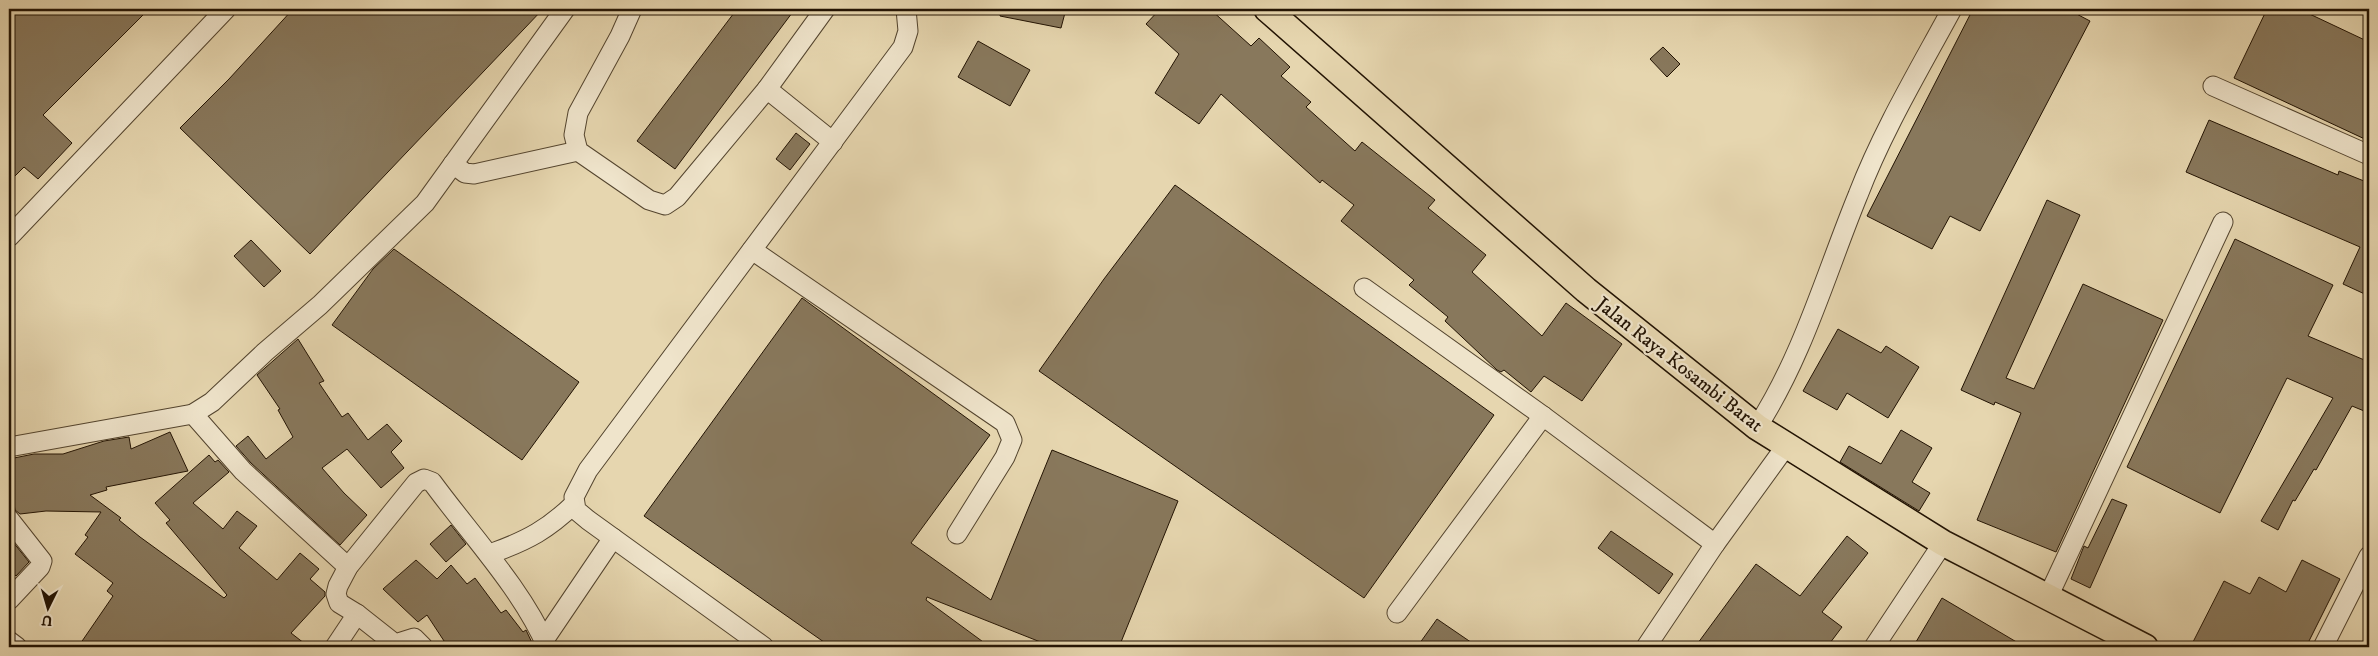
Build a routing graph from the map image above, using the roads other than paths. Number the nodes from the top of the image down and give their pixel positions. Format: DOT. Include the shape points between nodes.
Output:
graph roads {
  1 [pos="226,9"];
  2 [pos="565,9"];
  3 [pos="632,9"];
  4 [pos="825,9"];
  5 [pos="906,9"];
  6 [pos="1267,9"];
  7 [pos="1952,9"];
  8 [pos="2212,86"];
  9 [pos="767,89"];
  10 [pos="833,142"];
  11 [pos="578,150"];
  12 [pos="2369,155"];
  13 [pos="454,164"];
  14 [pos="2223,222"];
  15 [pos="9,237"];
  16 [pos="752,250"];
  17 [pos="1364,288"];
  18 [pos="193,414"];
  19 [pos="1544,416"];
  20 [pos="1757,427"];
  21 [pos="1786,446"];
  22 [pos="9,447"];
  23 [pos="573,505"];
  24 [pos="9,519"];
  25 [pos="957,534"];
  26 [pos="612,538"];
  27 [pos="1943,543"];
  28 [pos="1715,544"];
  29 [pos="494,552"];
  30 [pos="2369,556"];
  31 [pos="348,567"];
  32 [pos="2048,598"];
  33 [pos="9,600"];
  34 [pos="1397,613"];
  35 [pos="357,614"];
  36 [pos="9,641"];
  37 [pos="546,644"];
  38 [pos="17,647"];
  39 [pos="335,647"];
  40 [pos="423,647"];
  41 [pos="764,647"];
  42 [pos="1646,647"];
  43 [pos="1874,647"];
  44 [pos="2144,647"];
  45 [pos="2323,647"];
  1 -- 15 [label="street"];
  2 -- 13 [label="street"];
  3 -- 11 [label="street" via="578,113 574,135"];
  4 -- 9 [label="street"];
  5 -- 10 [label="street" via="908,31 903,48"];
  6 -- 20 [label="main road, Jalan Raya Kosambi Barat" via="1573,279"];
  7 -- 20 [label="street" via="1881,142 1858,193 1800,346"];
  8 -- 12 [label="street"];
  9 -- 10 [label="street"];
  9 -- 11 [label="street" via="665,205 649,200"];
  10 -- 16 [label="street"];
  11 -- 13 [label="street" via="474,174 465,173"];
  13 -- 18 [label="street" via="425,203 320,305 212,402"];
  14 -- 32 [label="street"];
  16 -- 23 [label="street" via="588,470"];
  16 -- 25 [label="street" via="1004,423 1012,440 1005,457"];
  17 -- 19 [label="street"];
  18 -- 22 [label="street"];
  18 -- 31 [label="street" via="243,471"];
  19 -- 28 [label="street"];
  19 -- 34 [label="street"];
  20 -- 21 [label="main road, Jalan Raya Kosambi Barat"];
  21 -- 27 [label="main road, Jalan Raya Kosambi Barat"];
  21 -- 28 [label="street"];
  23 -- 26 [label="street"];
  23 -- 29 [label="street" via="551,526 531,538"];
  24 -- 33 [label="street" via="42,561"];
  26 -- 37 [label="street"];
  26 -- 41 [label="street"];
  27 -- 32 [label="main road, Jalan Raya Kosambi Barat"];
  27 -- 43 [label="street"];
  28 -- 42 [label="street"];
  30 -- 45 [label="street"];
  31 -- 35 [label="street" via="336,594 339,603"];
  31 -- 37 [label="street" via="416,483 432,482 469,533 489,554"];
  32 -- 44 [label="main road, Jalan Raya Kosambi Barat"];
  35 -- 39 [label="street"];
  35 -- 40 [label="street" via="395,644 414,638"];
  36 -- 38 [label="street"];
}
